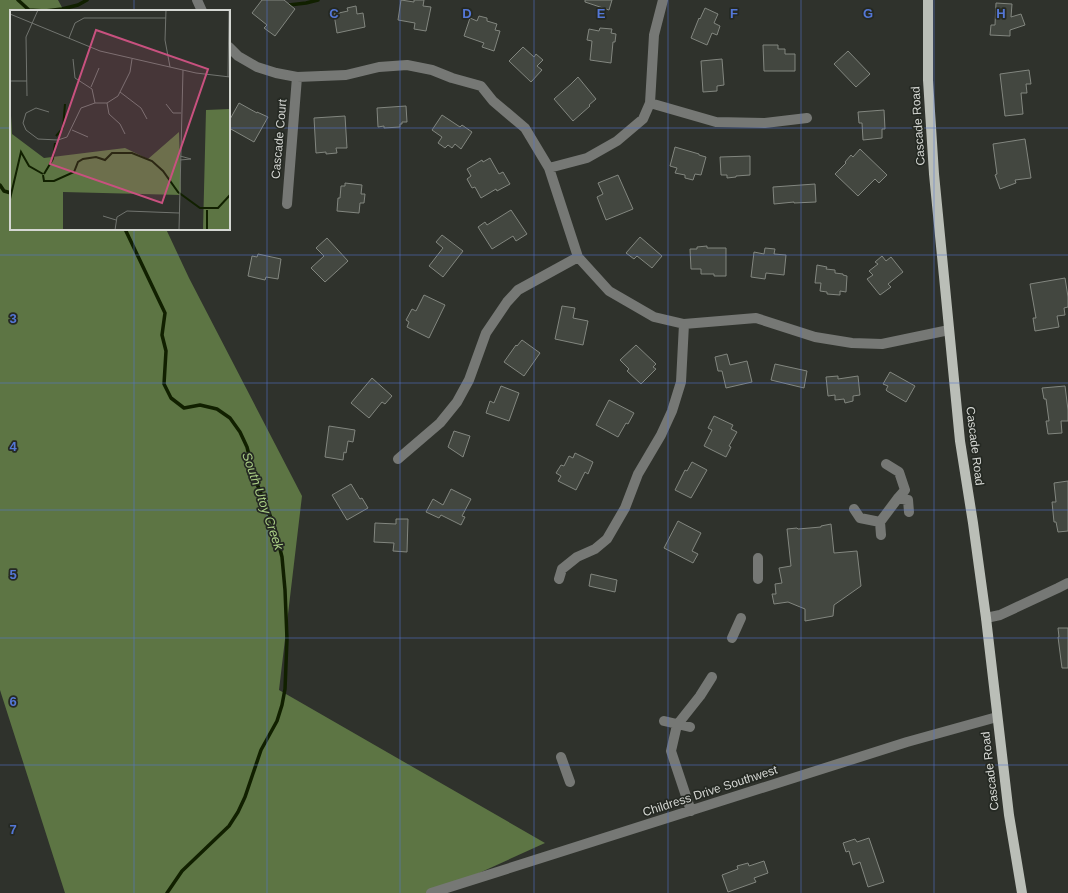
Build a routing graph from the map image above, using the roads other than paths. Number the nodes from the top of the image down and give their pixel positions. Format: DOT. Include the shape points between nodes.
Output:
graph roads {
  1 [pos="197,0"];
  2 [pos="663,0"];
  3 [pos="928,0"];
  4 [pos="202,10"];
  5 [pos="230,48"];
  6 [pos="297,77"];
  7 [pos="650,103"];
  8 [pos="806,118"];
  9 [pos="549,168"];
  10 [pos="287,204"];
  11 [pos="578,257"];
  12 [pos="684,324"];
  13 [pos="949,330"];
  14 [pos="398,459"];
  15 [pos="886,464"];
  16 [pos="898,498"];
  17 [pos="854,509"];
  18 [pos="909,512"];
  19 [pos="880,522"];
  20 [pos="881,535"];
  21 [pos="758,558"];
  22 [pos="559,579"];
  23 [pos="758,579"];
  24 [pos="1068,583"];
  25 [pos="741,618"];
  26 [pos="986,618"];
  27 [pos="732,638"];
  28 [pos="712,677"];
  29 [pos="997,717"];
  30 [pos="664,721"];
  31 [pos="677,724"];
  32 [pos="690,727"];
  33 [pos="561,757"];
  34 [pos="570,782"];
  35 [pos="691,811"];
  36 [pos="431,893"];
  37 [pos="1022,893"];
  1 -- 4 [label="street"];
  2 -- 7 [label="street" via="654,35"];
  3 -- 13 [label="main road, Cascade Road" via="928,80"];
  5 -- 6 [label="street" via="238,56 257,66"];
  6 -- 9 [label="street" via="346,75 379,67 407,65 432,70 481,86 493,101 525,128"];
  6 -- 10 [label="street, Cascade Court"];
  7 -- 8 [label="street" via="716,122 765,123"];
  7 -- 9 [label="street" via="643,119 617,141 587,158"];
  9 -- 11 [label="street"];
  11 -- 12 [label="street" via="609,291 654,317"];
  11 -- 14 [label="street" via="518,290 507,302 486,333 469,380 456,402 440,423"];
  12 -- 13 [label="street" via="756,318 815,337 852,343 882,344"];
  12 -- 22 [label="street" via="681,382 661,436 638,474 625,508 607,539 562,569"];
  13 -- 26 [label="main road, Cascade Road" via="960,441"];
  15 -- 16 [label="street" via="899,472 905,490"];
  16 -- 18 [label="street" via="908,500"];
  16 -- 19 [label="street"];
  17 -- 19 [label="street" via="860,518"];
  19 -- 20 [label="street"];
  21 -- 23 [label="street"];
  24 -- 26 [label="street" via="1000,615"];
  25 -- 27 [label="street"];
  26 -- 29 [label="main road, Cascade Road"];
  28 -- 31 [label="street"];
  29 -- 35 [label="street, Childress Drive Southwest" via="907,742"];
  29 -- 37 [label="main road, Cascade Road"];
  30 -- 31 [label="street"];
  31 -- 32 [label="street"];
  31 -- 35 [label="street" via="671,751"];
  33 -- 34 [label="street"];
  35 -- 36 [label="street, Childress Drive Southwest"];
}
